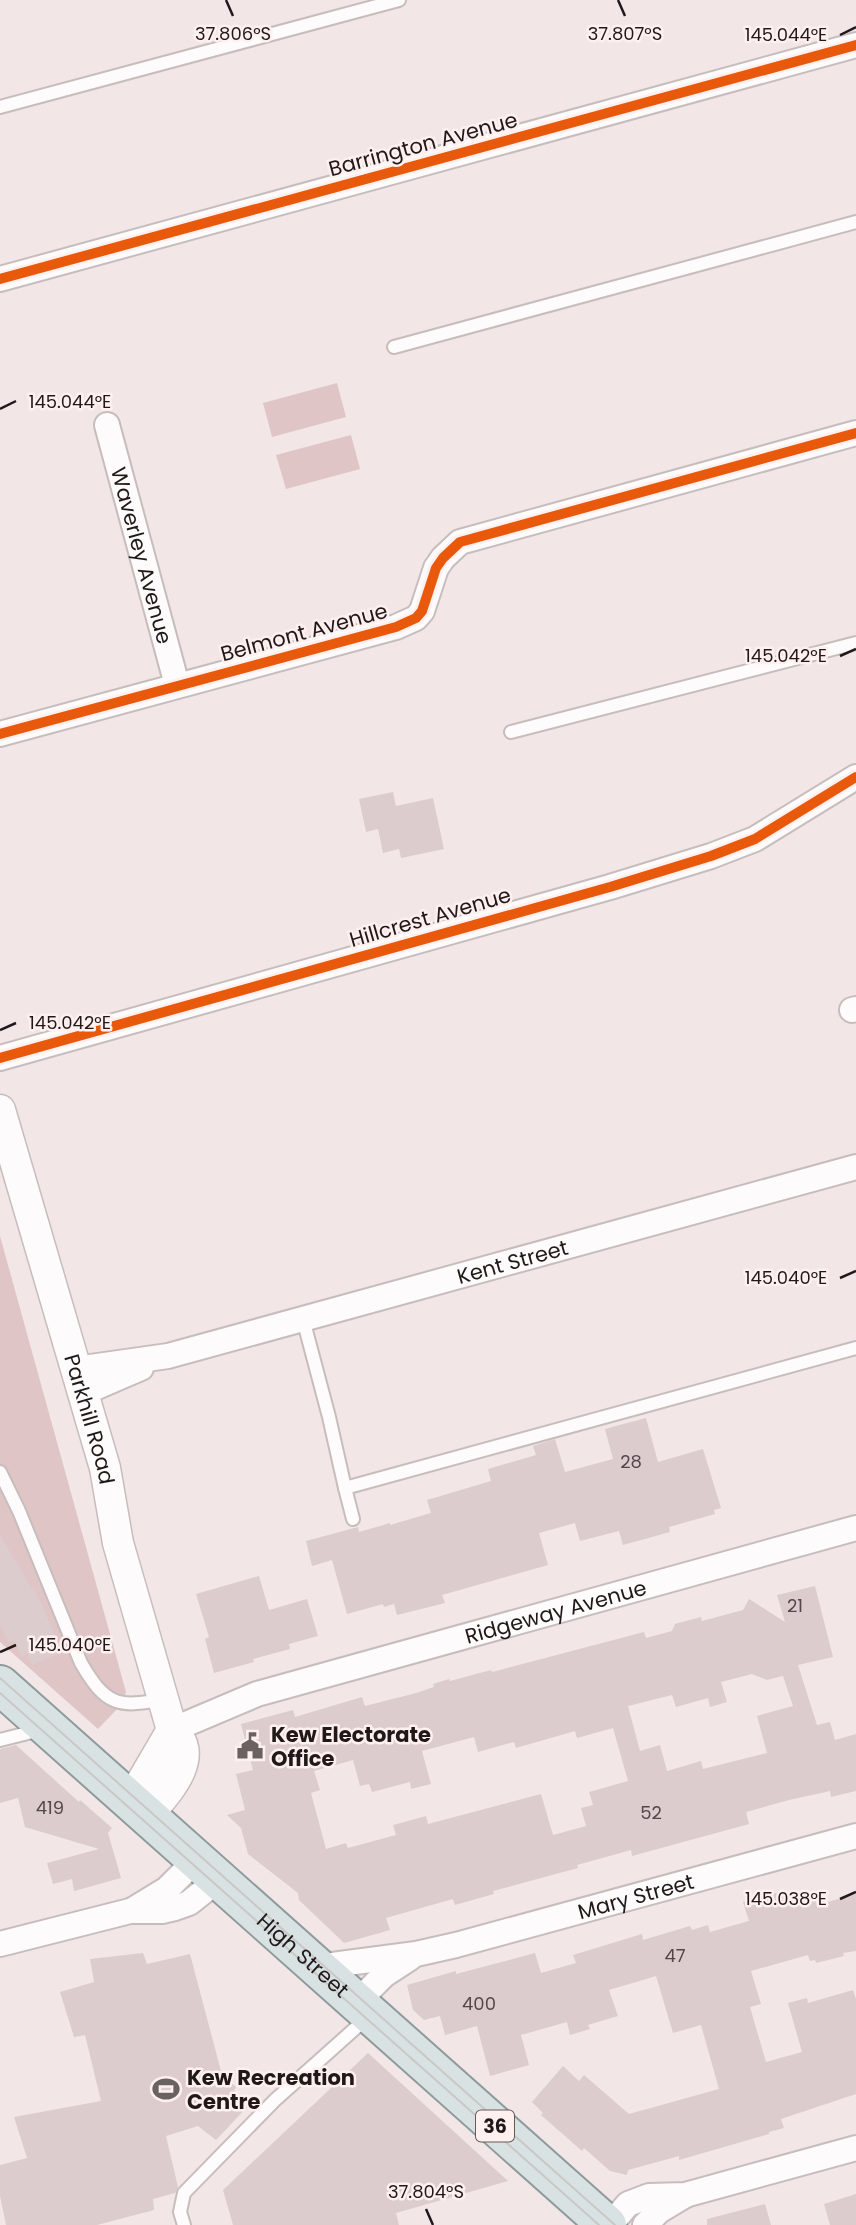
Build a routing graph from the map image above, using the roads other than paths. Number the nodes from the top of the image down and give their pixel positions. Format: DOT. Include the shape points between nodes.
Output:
graph roads {
  1 [pos="399,0"];
  2 [pos="856,45"];
  3 [pos="0,107"];
  4 [pos="856,222"];
  5 [pos="0,279"];
  6 [pos="394,347"];
  7 [pos="107,425"];
  8 [pos="856,433"];
  9 [pos="856,643"];
  10 [pos="177,685"];
  11 [pos="511,732"];
  12 [pos="0,734"];
  13 [pos="856,777"];
  14 [pos="0,1058"];
  15 [pos="0,1110"];
  16 [pos="856,1167"];
  17 [pos="303,1319"];
  18 [pos="856,1348"];
  19 [pos="80,1381"];
  20 [pos="0,1472"];
  21 [pos="345,1488"];
  22 [pos="353,1519"];
  23 [pos="856,1528"];
  24 [pos="0,1685"];
  25 [pos="167,1712"];
  26 [pos="49,1729"];
  27 [pos="0,1740"];
  28 [pos="137,1807"];
  29 [pos="856,1836"];
  30 [pos="207,1870"];
  31 [pos="0,1944"];
  32 [pos="416,1954"];
  33 [pos="317,1967"];
  34 [pos="363,2008"];
  35 [pos="856,2148"];
  36 [pos="685,2195"];
  37 [pos="184,2225"];
  38 [pos="608,2225"];
  39 [pos="645,2225"];
  1 -- 3 [label="lane"];
  2 -- 5 [label="street, Barrington Avenue"];
  4 -- 6 [label="lane"];
  7 -- 10 [label="street, Waverley Avenue"];
  8 -- 10 [label="street, Belmont Avenue" via="460,542 436,568 422,611 406,624"];
  9 -- 11 [label="lane"];
  10 -- 12 [label="street, Belmont Avenue"];
  13 -- 14 [label="street, Hillcrest Avenue" via="755,839 711,856"];
  15 -- 19 [label="street, Parkhill Road"];
  16 -- 17 [label="street, Kent Street"];
  17 -- 19 [label="street, Kent Street"];
  17 -- 21 [label="lane"];
  18 -- 21 [label="lane"];
  19 -- 25 [label="street, Parkhill Road" via="105,1468 118,1543"];
  20 -- 25 [label="lane" via="91,1679 121,1705"];
  21 -- 22 [label="lane"];
  23 -- 25 [label="street, Ridgeway Avenue" via="257,1694"];
  24 -- 26 [label="main road, High Street / 36"];
  25 -- 28 [label="street, Parkhill Road" via="183,1744 177,1779"];
  26 -- 27 [label="lane"];
  26 -- 28 [label="main road, High Street / 36"];
  28 -- 30 [label="main road, High Street / 36"];
  29 -- 32 [label="street, Mary Street"];
  30 -- 31 [label="street" via="189,1903 162,1912 130,1911"];
  30 -- 33 [label="main road, High Street / 36"];
  32 -- 33 [label="street, Mary Street"];
  32 -- 34 [label="street, Mary Street" via="384,1975"];
  33 -- 34 [label="main road, High Street / 36"];
  34 -- 37 [label="lane" via="184,2193 180,2212"];
  34 -- 38 [label="main road, High Street / 36"];
  35 -- 36 [label="street"];
  36 -- 38 [label="street" via="649,2196 628,2204"];
  36 -- 39 [label="street"];
}
